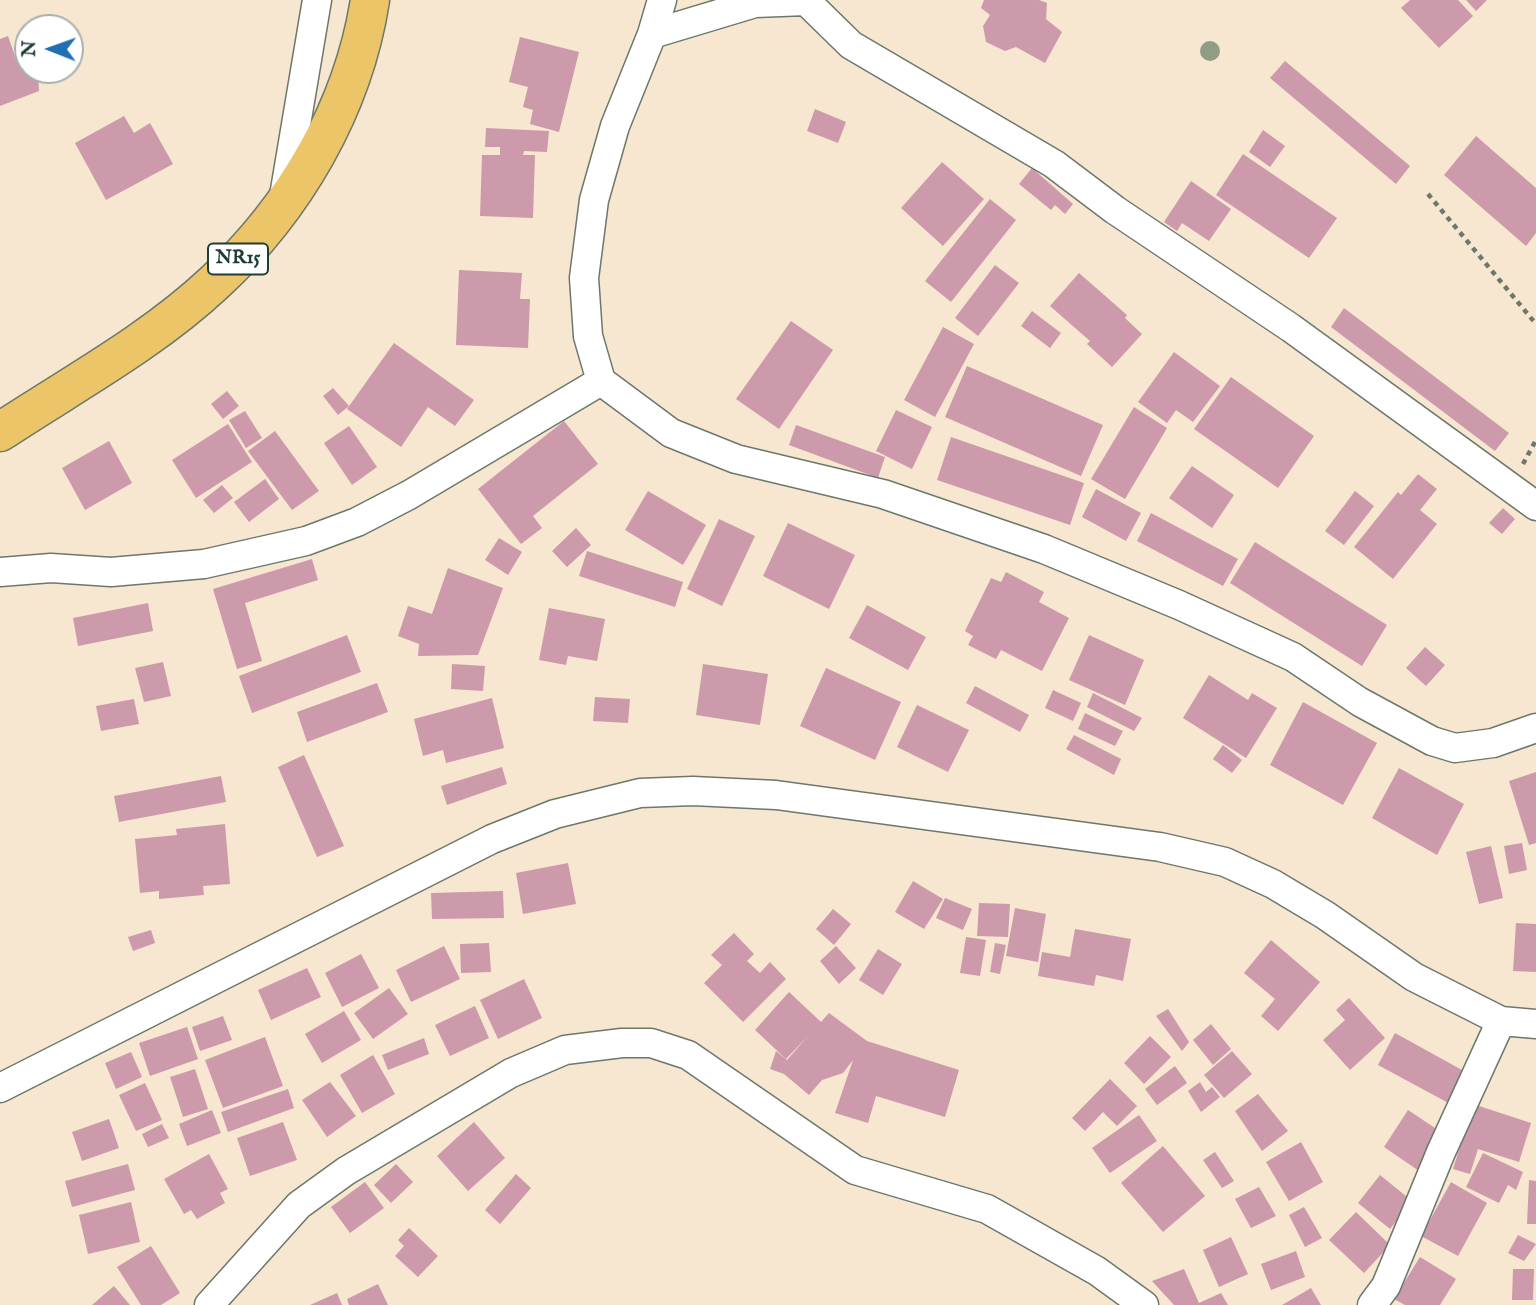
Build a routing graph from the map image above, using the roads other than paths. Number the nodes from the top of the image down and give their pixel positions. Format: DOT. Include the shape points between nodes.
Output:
graph roads {
  1 [pos="317,0"];
  2 [pos="369,0"];
  3 [pos="662,0"];
  4 [pos="805,0"];
  5 [pos="652,34"];
  6 [pos="283,205"];
  7 [pos="601,381"];
  8 [pos="0,432"];
  9 [pos="1536,506"];
  10 [pos="0,572"];
  11 [pos="1536,728"];
  12 [pos="1501,1020"];
  13 [pos="1536,1024"];
  14 [pos="0,1088"];
  15 [pos="209,1305"];
  16 [pos="1144,1305"];
  17 [pos="1372,1305"];
  1 -- 6 [label="street"];
  2 -- 6 [label="highway, NR15" via="357,63 343,100 325,139"];
  3 -- 5 [label="street"];
  4 -- 5 [label="street" via="755,3"];
  4 -- 9 [label="street" via="851,45 1054,164 1290,327"];
  5 -- 7 [label="street" via="615,126 594,200 584,278 588,336"];
  6 -- 8 [label="highway, NR15" via="214,284 170,320"];
  7 -- 10 [label="street" via="409,495 306,541 204,564 111,572 51,568"];
  7 -- 11 [label="street" via="671,433 723,454 883,494 1044,549 1179,605 1293,657 1360,702 1432,741 1455,748 1480,745"];
  12 -- 13 [label="street"];
  12 -- 14 [label="street" via="1414,977 1315,909 1225,862 1160,847 776,795 640,793 555,814 492,839"];
  12 -- 17 [label="street" via="1385,1286"];
  15 -- 16 [label="street" via="299,1205 394,1141 510,1073 565,1049 651,1043 688,1055 855,1170 987,1209 1097,1271"];
}
